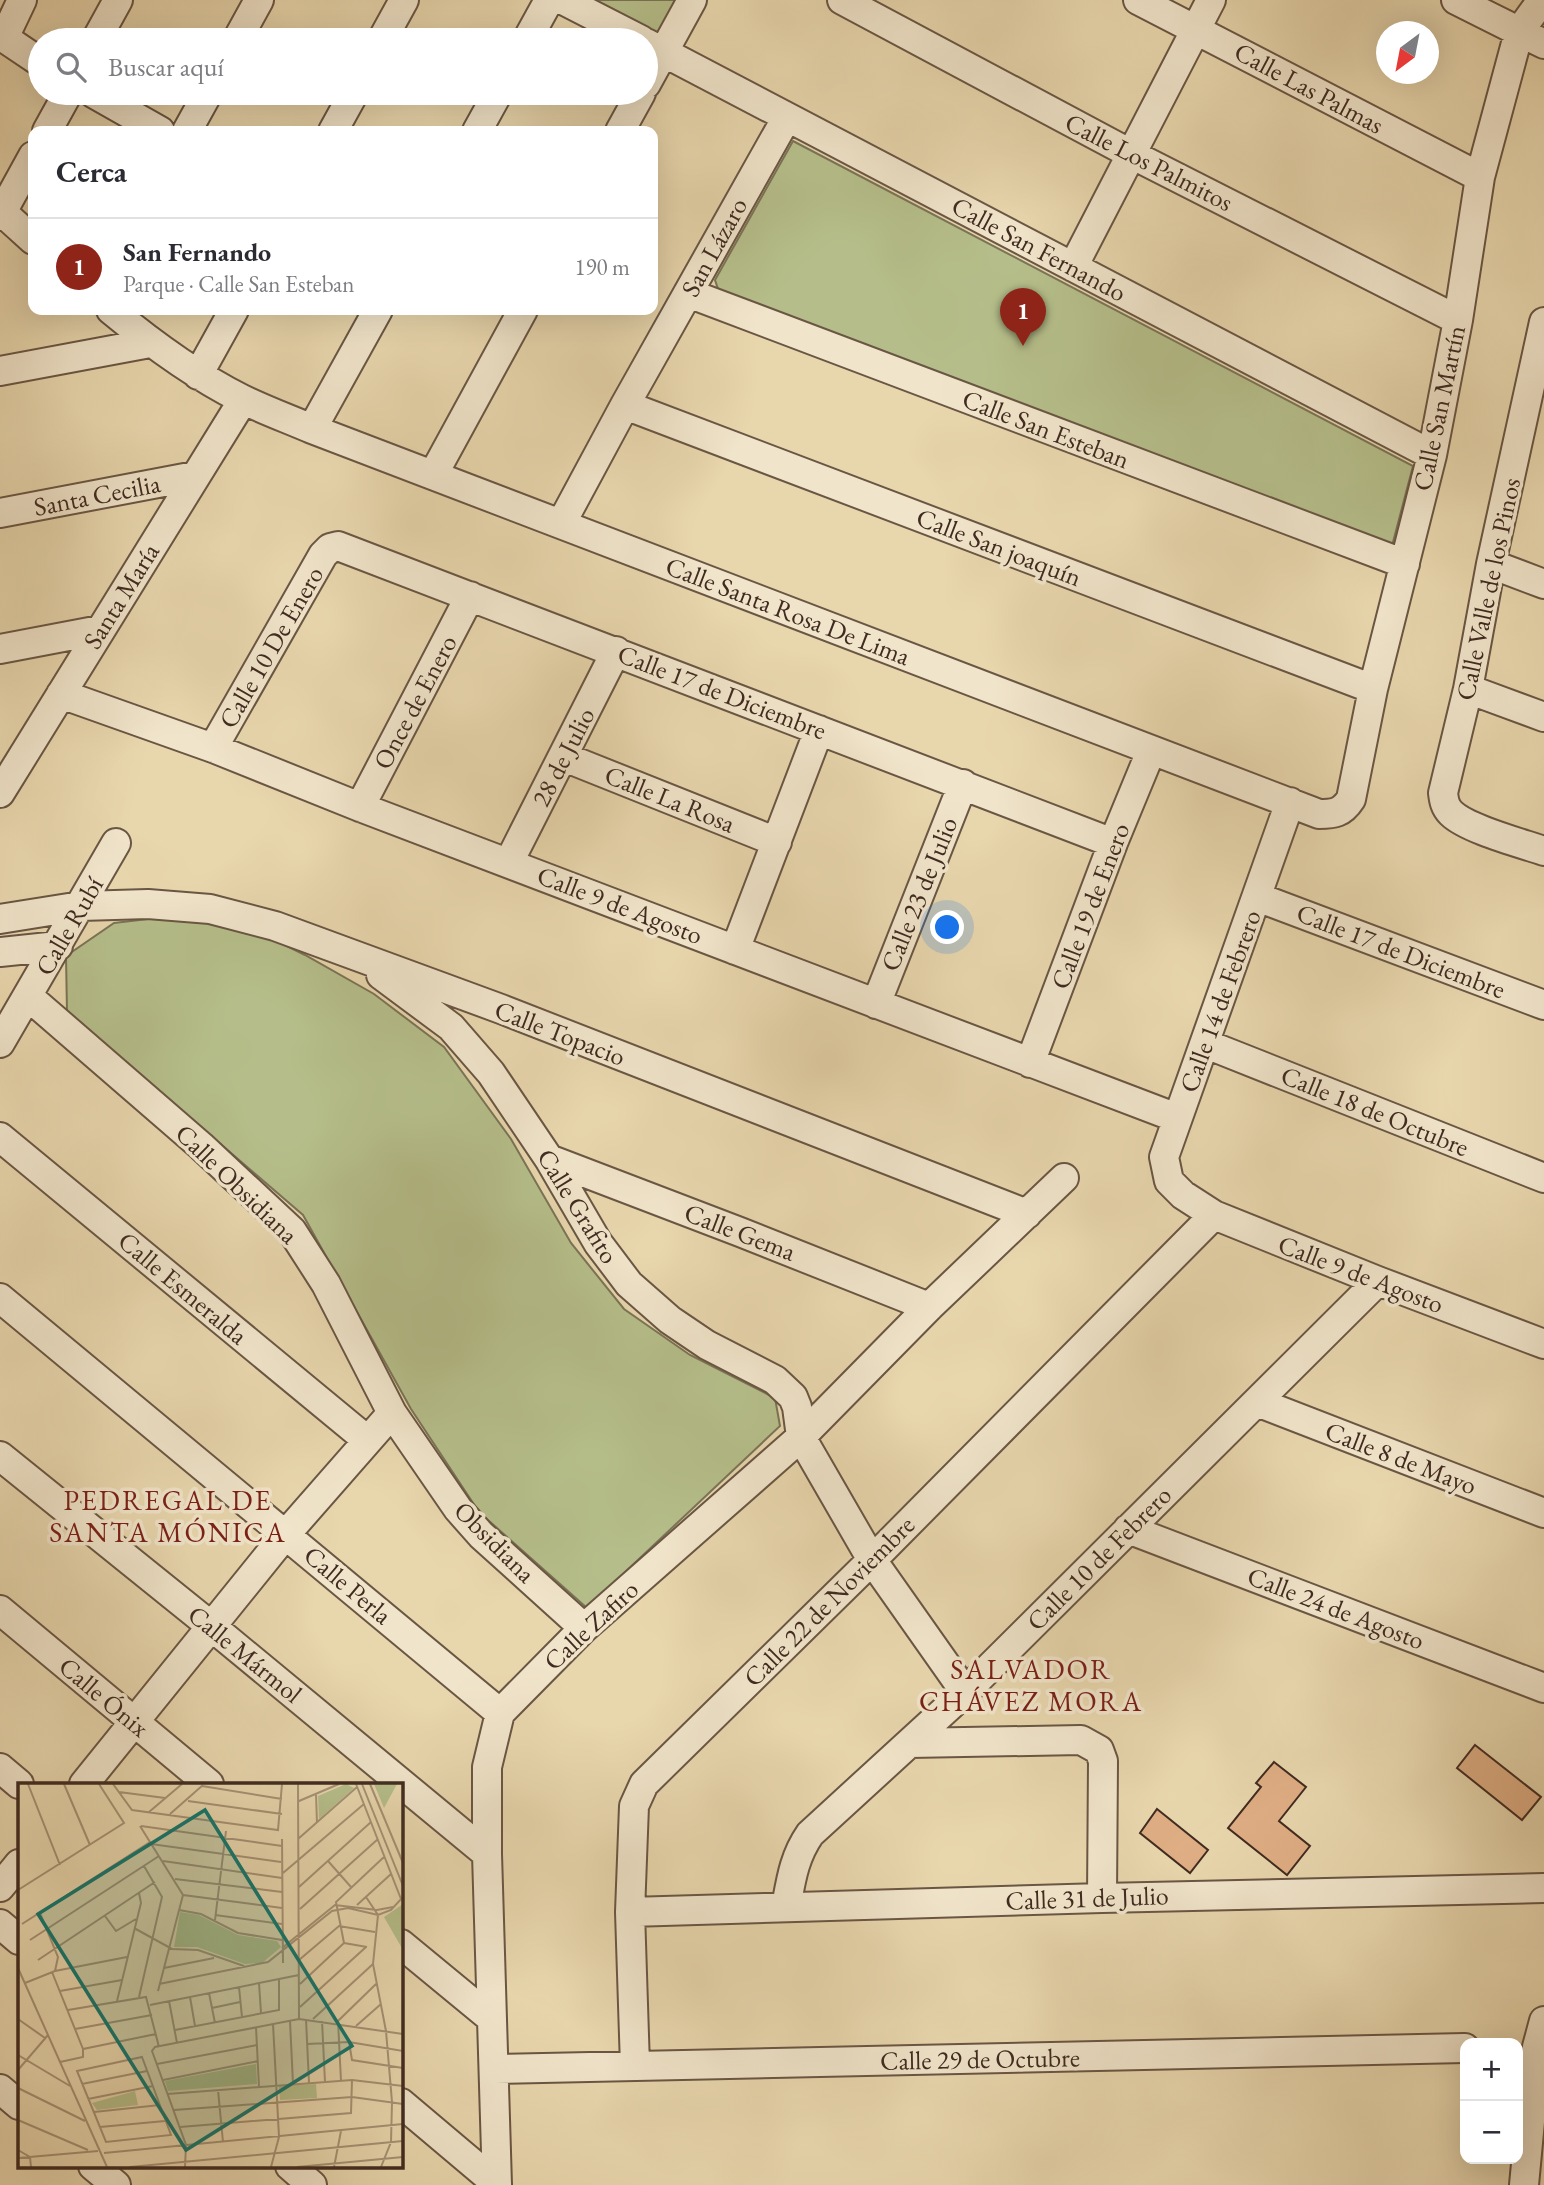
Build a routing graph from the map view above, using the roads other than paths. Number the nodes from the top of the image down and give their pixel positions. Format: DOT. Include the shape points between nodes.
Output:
graph roads {
  1 [pos="22,0"];
  2 [pos="118,0"];
  3 [pos="259,0"];
  4 [pos="404,0"];
  5 [pos="549,0"];
  6 [pos="563,0"];
  7 [pos="692,0"];
  8 [pos="842,0"];
  9 [pos="1138,0"];
  10 [pos="1211,0"];
  11 [pos="1456,0"];
  12 [pos="1542,0"];
  13 [pos="103,28"];
  14 [pos="244,28"];
  15 [pos="389,28"];
  16 [pos="534,28"];
  17 [pos="617,28"];
  18 [pos="1196,29"];
  19 [pos="2,36"];
  20 [pos="658,36"];
  21 [pos="1532,38"];
  22 [pos="658,49"];
  23 [pos="28,54"];
  24 [pos="61,105"];
  25 [pos="114,105"];
  26 [pos="201,105"];
  27 [pos="347,105"];
  28 [pos="491,105"];
  29 [pos="634,105"];
  30 [pos="787,117"];
  31 [pos="50,126"];
  32 [pos="151,126"];
  33 [pos="190,126"];
  34 [pos="336,126"];
  35 [pos="480,126"];
  36 [pos="623,126"];
  37 [pos="1131,154"];
  38 [pos="28,165"];
  39 [pos="1480,177"];
  40 [pos="1,213"];
  41 [pos="28,236"];
  42 [pos="1073,267"];
  43 [pos="688,293"];
  44 [pos="117,315"];
  45 [pos="231,315"];
  46 [pos="375,315"];
  47 [pos="520,315"];
  48 [pos="1458,320"];
  49 [pos="1544,322"];
  50 [pos="150,343"];
  51 [pos="0,371"];
  52 [pos="198,375"];
  53 [pos="243,400"];
  54 [pos="625,405"];
  55 [pos="1534,416"];
  56 [pos="312,429"];
  57 [pos="1432,455"];
  58 [pos="433,475"];
  59 [pos="195,476"];
  60 [pos="0,513"];
  61 [pos="561,524"];
  62 [pos="330,548"];
  63 [pos="1405,564"];
  64 [pos="1492,565"];
  65 [pos="1544,584"];
  66 [pos="470,596"];
  67 [pos="100,630"];
  68 [pos="0,649"];
  69 [pos="616,651"];
  70 [pos="1373,689"];
  71 [pos="1468,689"];
  72 [pos="61,694"];
  73 [pos="1544,717"];
  74 [pos="819,730"];
  75 [pos="214,748"];
  76 [pos="1151,751"];
  77 [pos="564,757"];
  78 [pos="963,784"];
  79 [pos="0,793"];
  80 [pos="1290,802"];
  81 [pos="360,807"];
  82 [pos="1334,814"];
  83 [pos="777,842"];
  84 [pos="116,843"];
  85 [pos="1112,843"];
  86 [pos="1544,851"];
  87 [pos="509,862"];
  88 [pos="1257,897"];
  89 [pos="81,906"];
  90 [pos="0,919"];
  91 [pos="58,946"];
  92 [pos="735,950"];
  93 [pos="0,952"];
  94 [pos="360,958"];
  95 [pos="29,997"];
  96 [pos="876,1004"];
  97 [pos="1544,1005"];
  98 [pos="0,1043"];
  99 [pos="1206,1044"];
  100 [pos="1030,1063"];
  101 [pos="1177,1118"];
  102 [pos="0,1137"];
  103 [pos="549,1159"];
  104 [pos="1064,1178"];
  105 [pos="1544,1178"];
  106 [pos="1183,1195"];
  107 [pos="1027,1214"];
  108 [pos="1214,1216"];
  109 [pos="1378,1281"];
  110 [pos="0,1298"];
  111 [pos="929,1307"];
  112 [pos="1544,1344"];
  113 [pos="1257,1402"];
  114 [pos="392,1413"];
  115 [pos="801,1437"];
  116 [pos="367,1440"];
  117 [pos="0,1456"];
  118 [pos="1544,1513"];
  119 [pos="1128,1529"];
  120 [pos="286,1534"];
  121 [pos="872,1560"];
  122 [pos="0,1610"];
  123 [pos="211,1626"];
  124 [pos="584,1628"];
  125 [pos="1544,1688"];
  126 [pos="965,1692"];
  127 [pos="500,1713"];
  128 [pos="132,1721"];
  129 [pos="910,1742"];
  130 [pos="0,1768"];
  131 [pos="18,1783"];
  132 [pos="84,1783"];
  133 [pos="208,1783"];
  134 [pos="401,1783"];
  135 [pos="402,1784"];
  136 [pos="487,1854"];
  137 [pos="18,1865"];
  138 [pos="0,1887"];
  139 [pos="1544,1888"];
  140 [pos="1102,1898"];
  141 [pos="786,1907"];
  142 [pos="630,1912"];
  143 [pos="0,1924"];
  144 [pos="18,1939"];
  145 [pos="402,1945"];
  146 [pos="492,2019"];
  147 [pos="1536,2041"];
  148 [pos="1460,2048"];
  149 [pos="635,2066"];
  150 [pos="495,2069"];
  151 [pos="0,2089"];
  152 [pos="18,2104"];
  153 [pos="402,2104"];
  154 [pos="95,2168"];
  155 [pos="292,2168"];
  156 [pos="116,2185"];
  157 [pos="312,2185"];
  158 [pos="497,2185"];
  159 [pos="1524,2185"];
  1 -- 19 [label="street"];
  2 -- 13 [label="street"];
  3 -- 14 [label="street"];
  4 -- 15 [label="street"];
  5 -- 16 [label="street"];
  6 -- 17 [label="street, Calle San Fernando"];
  7 -- 20 [label="street"];
  8 -- 37 [label="street, Calle Los Palmitos"];
  9 -- 18 [label="street, Calle Las Palmas"];
  10 -- 18 [label="street"];
  11 -- 21 [label="street"];
  12 -- 21 [label="street, Calle San Martín"];
  18 -- 37 [label="street"];
  18 -- 39 [label="street, Calle Las Palmas"];
  19 -- 23 [label="street"];
  21 -- 39 [label="street, Calle San Martín"];
  22 -- 30 [label="street, Calle San Fernando"];
  24 -- 31 [label="street"];
  25 -- 32 [label="street"];
  26 -- 33 [label="street"];
  27 -- 34 [label="street"];
  28 -- 35 [label="street"];
  29 -- 36 [label="street"];
  30 -- 42 [label="street, Calle San Fernando"];
  30 -- 43 [label="street, San Lázaro"];
  37 -- 42 [label="street"];
  37 -- 48 [label="street, Calle Los Palmitos"];
  38 -- 40 [label="street"];
  39 -- 48 [label="street, Calle San Martín"];
  40 -- 41 [label="street"];
  42 -- 57 [label="street, Calle San Fernando"];
  43 -- 54 [label="street, San Lázaro"];
  43 -- 63 [label="street, Calle San Esteban"];
  44 -- 50 [label="street, Calle Santa Rosa De Lima"];
  45 -- 52 [label="street"];
  46 -- 56 [label="street"];
  47 -- 58 [label="street"];
  48 -- 57 [label="street, Calle San Martín"];
  49 -- 55 [label="street, Calle Valle de los Pinos"];
  50 -- 51 [label="street"];
  50 -- 52 [label="street, Calle Santa Rosa De Lima"];
  52 -- 53 [label="street, Calle Santa Rosa De Lima"];
  53 -- 56 [label="street, Calle Santa Rosa De Lima"];
  53 -- 59 [label="street, Santa María"];
  54 -- 61 [label="street, San Lázaro"];
  54 -- 70 [label="street, Calle San joaquín"];
  55 -- 64 [label="street, Calle Valle de los Pinos"];
  56 -- 58 [label="street, Calle Santa Rosa De Lima"];
  57 -- 63 [label="street, Calle San Martín"];
  58 -- 61 [label="street, Calle Santa Rosa De Lima"];
  59 -- 60 [label="street, Santa Cecilia"];
  59 -- 67 [label="street, Santa María"];
  61 -- 76 [label="street, Calle Santa Rosa De Lima"];
  62 -- 66 [label="street, Calle 17 de Diciembre" via="347,548"];
  62 -- 75 [label="street, Calle 10 De Enero"];
  63 -- 70 [label="street, Calle San Martín"];
  64 -- 65 [label="street"];
  64 -- 71 [label="street, Calle Valle de los Pinos"];
  66 -- 69 [label="street, Calle 17 de Diciembre"];
  66 -- 81 [label="street, Once de Enero"];
  67 -- 68 [label="street"];
  67 -- 72 [label="street, Santa María"];
  69 -- 74 [label="street, Calle 17 de Diciembre"];
  69 -- 77 [label="street, 28 de Julio"];
  70 -- 82 [label="street, Calle San Martín" via="1351,799"];
  71 -- 73 [label="street"];
  71 -- 86 [label="street, Calle Valle de los Pinos" via="1444,804 1462,821"];
  72 -- 75 [label="street, Calle 9 de Agosto"];
  72 -- 79 [label="street, Santa María"];
  74 -- 78 [label="street, Calle 17 de Diciembre"];
  74 -- 83 [label="street"];
  75 -- 81 [label="street, Calle 9 de Agosto"];
  76 -- 80 [label="street, Calle Santa Rosa De Lima"];
  76 -- 85 [label="street, Calle 19 de Enero"];
  77 -- 83 [label="street, Calle La Rosa"];
  77 -- 87 [label="street, 28 de Julio"];
  78 -- 85 [label="street, Calle 17 de Diciembre"];
  78 -- 96 [label="street, Calle 23 de Julio"];
  80 -- 82 [label="street, Calle Santa Rosa De Lima" via="1319,814"];
  80 -- 88 [label="street, Calle 14 de Febrero"];
  81 -- 87 [label="street, Calle 9 de Agosto"];
  83 -- 92 [label="street"];
  84 -- 89 [label="street, Calle Rubí"];
  85 -- 100 [label="street, Calle 19 de Enero"];
  87 -- 92 [label="street, Calle 9 de Agosto"];
  88 -- 97 [label="street, Calle 17 de Diciembre"];
  88 -- 99 [label="street, Calle 14 de Febrero"];
  89 -- 90 [label="street, Calle Topacio"];
  89 -- 91 [label="street, Calle Rubí"];
  89 -- 94 [label="street, Calle Topacio" via="148,904 210,909 275,926"];
  91 -- 93 [label="street"];
  91 -- 95 [label="street, Calle Rubí"];
  92 -- 96 [label="street, Calle 9 de Agosto"];
  94 -- 103 [label="street, Calle Grafito" via="451,1027 491,1073"];
  94 -- 107 [label="street, Calle Topacio"];
  95 -- 98 [label="street, Calle Rubí"];
  95 -- 114 [label="street, Calle Obsidiana" via="292,1231 326,1284"];
  96 -- 100 [label="street, Calle 9 de Agosto"];
  99 -- 101 [label="street, Calle 14 de Febrero"];
  99 -- 105 [label="street, Calle 18 de Octubre"];
  100 -- 101 [label="street, Calle 9 de Agosto"];
  101 -- 106 [label="street, Calle 14 de Febrero" via="1164,1157 1169,1181"];
  102 -- 116 [label="street, Calle Esmeralda"];
  103 -- 111 [label="street, Calle Gema"];
  103 -- 115 [label="street, Calle Grafito" via="629,1284 707,1345 786,1388 797,1407"];
  104 -- 107 [label="street, Calle Zafiro"];
  106 -- 108 [label="street, Calle 9 de Agosto"];
  107 -- 111 [label="street, Calle Zafiro"];
  108 -- 109 [label="street, Calle 9 de Agosto"];
  108 -- 121 [label="street, Calle 22 de Noviembre"];
  109 -- 112 [label="street, Calle 9 de Agosto"];
  109 -- 113 [label="street, Calle 10 de Febrero"];
  110 -- 120 [label="street, Calle Perla"];
  111 -- 115 [label="street, Calle Zafiro"];
  113 -- 118 [label="street, Calle 8 de Mayo"];
  113 -- 119 [label="street, Calle 10 de Febrero"];
  114 -- 116 [label="street"];
  114 -- 124 [label="street, Obsidiana" via="481,1535"];
  115 -- 121 [label="street"];
  115 -- 124 [label="street, Calle Zafiro"];
  116 -- 120 [label="street"];
  117 -- 123 [label="street, Calle Mármol"];
  119 -- 125 [label="street, Calle 24 de Agosto"];
  119 -- 126 [label="street, Calle 10 de Febrero"];
  120 -- 123 [label="street"];
  120 -- 127 [label="street, Calle Perla"];
  121 -- 126 [label="street"];
  121 -- 142 [label="street, Calle 22 de Noviembre" via="644,1784 634,1806"];
  122 -- 128 [label="street, Calle Ónix"];
  123 -- 128 [label="street"];
  123 -- 134 [label="street, Calle Mármol"];
  124 -- 127 [label="street, Calle Zafiro"];
  126 -- 129 [label="street, Calle 10 de Febrero"];
  127 -- 136 [label="street" via="487,1767"];
  128 -- 132 [label="street"];
  128 -- 133 [label="street, Calle Ónix"];
  129 -- 140 [label="street" via="1081,1740 1098,1750 1104,1761"];
  129 -- 141 [label="street, Calle 10 de Febrero" via="810,1834 793,1866"];
  130 -- 131 [label="street"];
  135 -- 136 [label="street, Calle Mármol"];
  136 -- 146 [label="street"];
  137 -- 138 [label="street"];
  139 -- 140 [label="street, Calle 31 de Julio"];
  140 -- 141 [label="street, Calle 31 de Julio"];
  141 -- 142 [label="street, Calle 31 de Julio"];
  142 -- 149 [label="street, Calle 22 de Noviembre"];
  143 -- 144 [label="street"];
  145 -- 146 [label="street"];
  146 -- 150 [label="street"];
  147 -- 159 [label="street"];
  148 -- 149 [label="street, Calle 29 de Octubre"];
  149 -- 150 [label="street, Calle 29 de Octubre"];
  150 -- 158 [label="street"];
  151 -- 152 [label="street"];
  153 -- 158 [label="street"];
  154 -- 156 [label="street"];
  155 -- 157 [label="street"];
}
